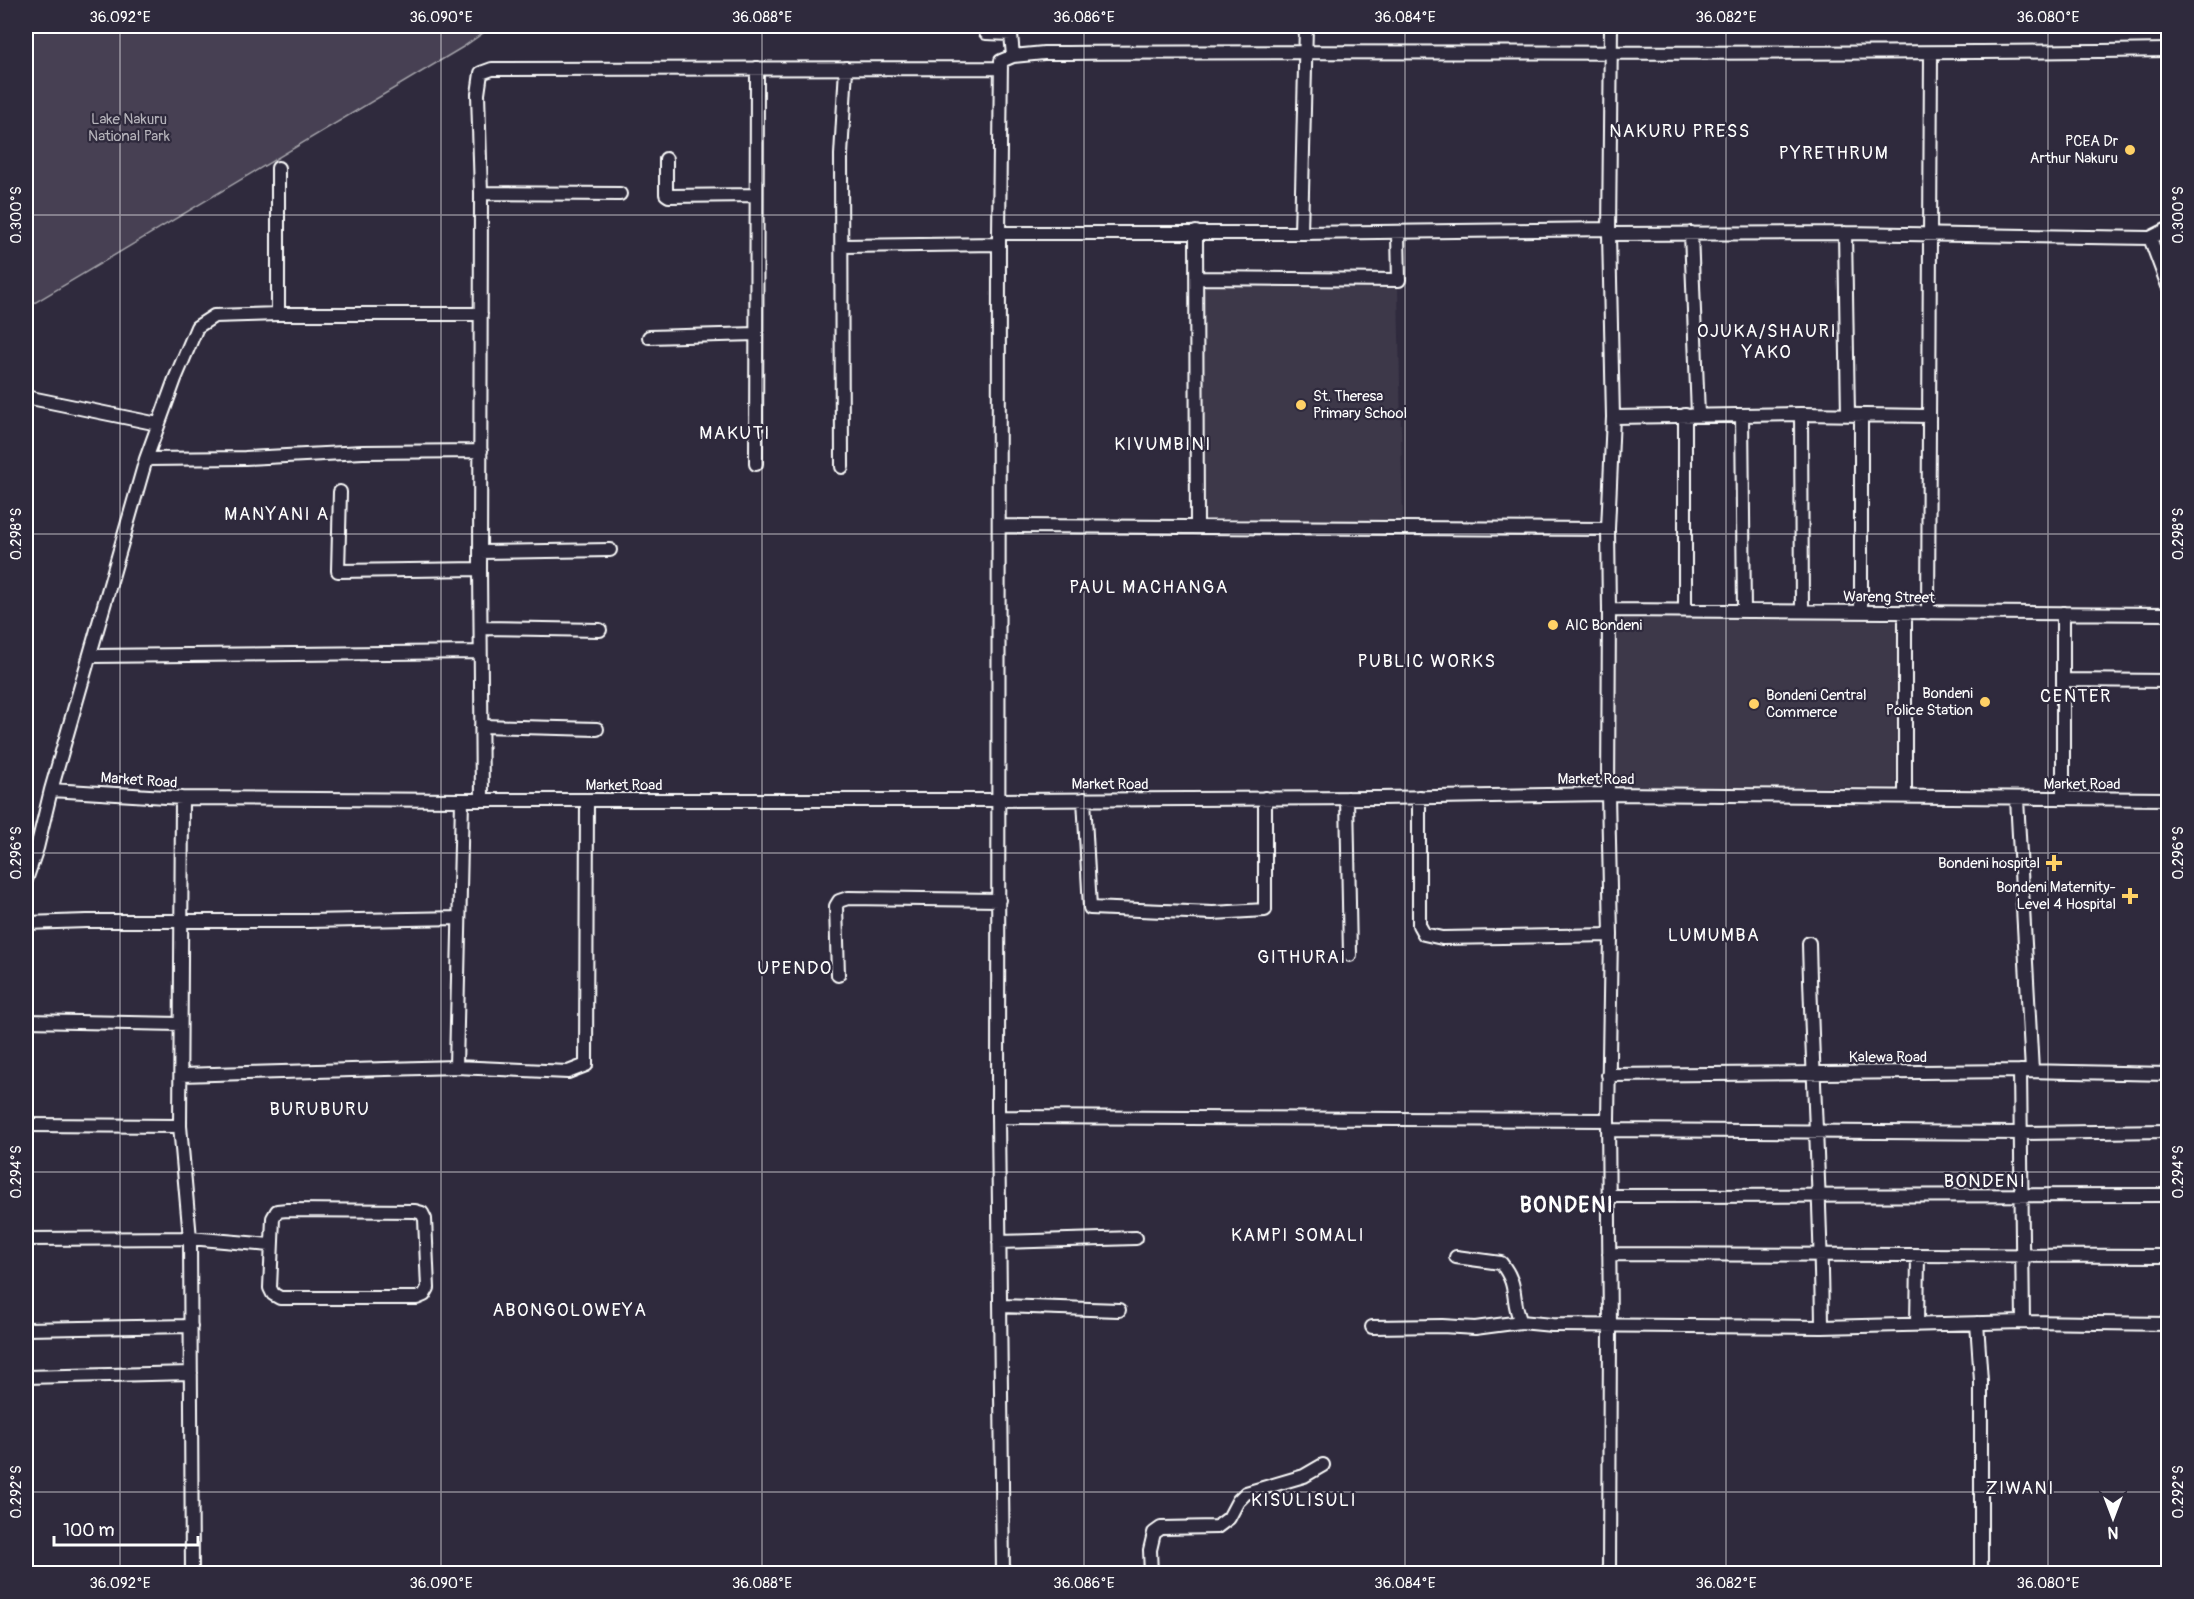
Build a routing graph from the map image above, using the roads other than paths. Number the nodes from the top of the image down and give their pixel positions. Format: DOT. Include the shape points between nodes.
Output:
graph roads {
  1 [pos="986,26"];
  2 [pos="1611,26"];
  3 [pos="1305,40"];
  4 [pos="1012,45"];
  5 [pos="2169,50"];
  6 [pos="1611,53"];
  7 [pos="1931,54"];
  8 [pos="757,68"];
  9 [pos="846,68"];
  10 [pos="1001,68"];
  11 [pos="666,159"];
  12 [pos="278,168"];
  13 [pos="481,193"];
  14 [pos="620,194"];
  15 [pos="756,195"];
  16 [pos="2169,229"];
  17 [pos="1609,231"];
  18 [pos="1196,232"];
  19 [pos="1398,233"];
  20 [pos="1691,233"];
  21 [pos="1845,233"];
  22 [pos="1301,234"];
  23 [pos="1929,234"];
  24 [pos="999,238"];
  25 [pos="2150,238"];
  26 [pos="842,246"];
  27 [pos="1197,278"];
  28 [pos="2169,286"];
  29 [pos="278,314"];
  30 [pos="481,314"];
  31 [pos="756,334"];
  32 [pos="649,337"];
  33 [pos="26,397"];
  34 [pos="1801,414"];
  35 [pos="1685,415"];
  36 [pos="1698,415"];
  37 [pos="1742,415"];
  38 [pos="1848,415"];
  39 [pos="1861,415"];
  40 [pos="1929,416"];
  41 [pos="1613,417"];
  42 [pos="158,424"];
  43 [pos="481,451"];
  44 [pos="146,459"];
  45 [pos="756,464"];
  46 [pos="842,467"];
  47 [pos="340,492"];
  48 [pos="999,526"];
  49 [pos="1197,526"];
  50 [pos="1608,529"];
  51 [pos="610,550"];
  52 [pos="480,552"];
  53 [pos="480,569"];
  54 [pos="1609,610"];
  55 [pos="1685,610"];
  56 [pos="1802,610"];
  57 [pos="1744,611"];
  58 [pos="1861,612"];
  59 [pos="1905,613"];
  60 [pos="1928,613"];
  61 [pos="2063,613"];
  62 [pos="2169,614"];
  63 [pos="481,628"];
  64 [pos="600,630"];
  65 [pos="480,652"];
  66 [pos="91,656"];
  67 [pos="2063,680"];
  68 [pos="2169,681"];
  69 [pos="481,726"];
  70 [pos="597,729"];
  71 [pos="51,790"];
  72 [pos="1608,794"];
  73 [pos="1905,796"];
  74 [pos="1419,797"];
  75 [pos="182,798"];
  76 [pos="1266,798"];
  77 [pos="1347,798"];
  78 [pos="2063,798"];
  79 [pos="482,799"];
  80 [pos="1084,799"];
  81 [pos="2017,799"];
  82 [pos="2169,799"];
  83 [pos="462,800"];
  84 [pos="587,800"];
  85 [pos="999,800"];
  86 [pos="26,880"];
  87 [pos="999,900"];
  88 [pos="459,918"];
  89 [pos="181,920"];
  90 [pos="26,924"];
  91 [pos="1611,935"];
  92 [pos="1809,943"];
  93 [pos="1350,955"];
  94 [pos="838,975"];
  95 [pos="26,1021"];
  96 [pos="180,1024"];
  97 [pos="456,1067"];
  98 [pos="2026,1071"];
  99 [pos="1812,1072"];
  100 [pos="2169,1074"];
  101 [pos="181,1075"];
  102 [pos="1608,1075"];
  103 [pos="998,1117"];
  104 [pos="26,1125"];
  105 [pos="1608,1125"];
  106 [pos="180,1126"];
  107 [pos="2169,1131"];
  108 [pos="1815,1133"];
  109 [pos="2021,1133"];
  110 [pos="1818,1195"];
  111 [pos="2022,1195"];
  112 [pos="2169,1195"];
  113 [pos="1609,1196"];
  114 [pos="190,1238"];
  115 [pos="1136,1238"];
  116 [pos="26,1239"];
  117 [pos="999,1242"];
  118 [pos="270,1245"];
  119 [pos="1609,1254"];
  120 [pos="1821,1255"];
  121 [pos="1918,1256"];
  122 [pos="2169,1256"];
  123 [pos="1456,1257"];
  124 [pos="2022,1257"];
  125 [pos="1000,1306"];
  126 [pos="1119,1310"];
  127 [pos="1521,1322"];
  128 [pos="2024,1322"];
  129 [pos="1977,1323"];
  130 [pos="2169,1324"];
  131 [pos="1917,1325"];
  132 [pos="191,1326"];
  133 [pos="1610,1326"];
  134 [pos="1371,1327"];
  135 [pos="1822,1327"];
  136 [pos="26,1329"];
  137 [pos="191,1373"];
  138 [pos="26,1377"];
  139 [pos="1323,1465"];
  140 [pos="192,1574"];
  141 [pos="1003,1574"];
  142 [pos="1151,1574"];
  143 [pos="1609,1574"];
  144 [pos="1981,1574"];
  1 -- 4 [label="street" via="986,33"];
  2 -- 6 [label="street"];
  3 -- 4 [label="street" via="1044,53"];
  3 -- 6 [label="street"];
  3 -- 22 [label="street"];
  4 -- 10 [label="street"];
  5 -- 7 [label="street"];
  6 -- 7 [label="street"];
  6 -- 17 [label="street"];
  7 -- 23 [label="street"];
  8 -- 9 [label="street"];
  8 -- 13 [label="street" via="492,69 481,73"];
  8 -- 15 [label="street"];
  9 -- 10 [label="street"];
  9 -- 26 [label="street" via="841,155"];
  10 -- 24 [label="street"];
  11 -- 15 [label="street" via="669,196"];
  12 -- 29 [label="street"];
  13 -- 14 [label="street"];
  13 -- 30 [label="street"];
  15 -- 31 [label="street"];
  16 -- 25 [label="street"];
  17 -- 19 [label="street"];
  17 -- 20 [label="street"];
  17 -- 41 [label="street"];
  18 -- 22 [label="street"];
  18 -- 24 [label="street"];
  18 -- 27 [label="street"];
  19 -- 22 [label="street"];
  19 -- 27 [label="street" via="1399,280"];
  20 -- 21 [label="street"];
  20 -- 36 [label="street"];
  21 -- 23 [label="street"];
  21 -- 38 [label="street"];
  23 -- 25 [label="street"];
  23 -- 40 [label="street"];
  24 -- 26 [label="street"];
  24 -- 48 [label="street"];
  25 -- 28 [label="street"];
  26 -- 46 [label="street"];
  27 -- 49 [label="street"];
  29 -- 30 [label="street"];
  29 -- 42 [label="street" via="214,316 196,327"];
  30 -- 43 [label="street"];
  31 -- 32 [label="street"];
  31 -- 45 [label="street"];
  33 -- 42 [label="street"];
  34 -- 37 [label="street"];
  34 -- 38 [label="street"];
  34 -- 56 [label="street"];
  35 -- 36 [label="street"];
  35 -- 41 [label="street"];
  35 -- 55 [label="street"];
  36 -- 37 [label="street"];
  37 -- 57 [label="street"];
  38 -- 39 [label="street"];
  39 -- 40 [label="street"];
  39 -- 58 [label="street"];
  40 -- 60 [label="street"];
  41 -- 50 [label="street"];
  42 -- 44 [label="street"];
  43 -- 44 [label="street"];
  43 -- 52 [label="street"];
  44 -- 66 [label="street"];
  47 -- 53 [label="street" via="338,572"];
  48 -- 49 [label="street"];
  48 -- 85 [label="street"];
  49 -- 50 [label="street"];
  50 -- 54 [label="street"];
  51 -- 52 [label="street"];
  52 -- 53 [label="street"];
  53 -- 63 [label="street"];
  54 -- 55 [label="street, Wareng Street"];
  54 -- 72 [label="street"];
  55 -- 57 [label="street, Wareng Street"];
  56 -- 57 [label="street, Wareng Street"];
  56 -- 58 [label="street, Wareng Street"];
  58 -- 59 [label="street, Wareng Street"];
  59 -- 60 [label="street, Wareng Street"];
  59 -- 73 [label="street"];
  60 -- 61 [label="street, Wareng Street"];
  61 -- 62 [label="street, Wareng Street"];
  61 -- 67 [label="street"];
  63 -- 64 [label="street"];
  63 -- 65 [label="street"];
  65 -- 66 [label="street"];
  65 -- 69 [label="street"];
  66 -- 71 [label="street"];
  67 -- 68 [label="street"];
  67 -- 78 [label="street"];
  69 -- 70 [label="street"];
  69 -- 79 [label="street"];
  71 -- 75 [label="street, Market Road"];
  71 -- 86 [label="street"];
  72 -- 73 [label="street, Market Road"];
  72 -- 74 [label="street, Market Road"];
  72 -- 91 [label="street"];
  73 -- 81 [label="street, Market Road"];
  74 -- 77 [label="street, Market Road"];
  74 -- 91 [label="street" via="1419,925 1424,934 1442,938"];
  75 -- 83 [label="street, Market Road"];
  75 -- 89 [label="street"];
  76 -- 77 [label="street, Market Road"];
  76 -- 80 [label="street, Market Road"];
  76 -- 80 [label="street" via="1264,910 1213,913 1090,908"];
  77 -- 93 [label="street"];
  78 -- 81 [label="street, Market Road"];
  78 -- 82 [label="street, Market Road"];
  79 -- 83 [label="street, Market Road"];
  79 -- 84 [label="street, Market Road"];
  80 -- 85 [label="street, Market Road"];
  81 -- 98 [label="street"];
  83 -- 88 [label="street"];
  84 -- 85 [label="street, Market Road"];
  84 -- 97 [label="street" via="586,1065 568,1072"];
  85 -- 87 [label="street"];
  87 -- 94 [label="street" via="848,898 839,902"];
  87 -- 103 [label="street"];
  88 -- 89 [label="street"];
  88 -- 97 [label="street"];
  89 -- 90 [label="street"];
  89 -- 96 [label="street"];
  91 -- 102 [label="street"];
  92 -- 99 [label="street"];
  95 -- 96 [label="street"];
  96 -- 101 [label="street"];
  97 -- 101 [label="street"];
  98 -- 99 [label="street, Kalewa Road"];
  98 -- 100 [label="street, Kalewa Road"];
  98 -- 109 [label="street"];
  99 -- 102 [label="street, Kalewa Road"];
  99 -- 108 [label="street"];
  101 -- 106 [label="street"];
  102 -- 105 [label="street"];
  103 -- 105 [label="street"];
  103 -- 117 [label="street"];
  104 -- 106 [label="street"];
  105 -- 108 [label="street"];
  105 -- 113 [label="street"];
  106 -- 114 [label="street"];
  107 -- 109 [label="street"];
  108 -- 109 [label="street"];
  108 -- 110 [label="street"];
  109 -- 111 [label="street"];
  110 -- 111 [label="street"];
  110 -- 113 [label="street"];
  110 -- 120 [label="street"];
  111 -- 112 [label="street"];
  111 -- 124 [label="street"];
  113 -- 119 [label="street"];
  114 -- 116 [label="street"];
  114 -- 118 [label="street"];
  114 -- 132 [label="street"];
  115 -- 117 [label="street"];
  117 -- 125 [label="street"];
  118 -- 118 [label="street" via="277,1211 415,1211 425,1219 428,1288 417,1299 280,1298 270,1288"];
  119 -- 120 [label="street"];
  119 -- 133 [label="street"];
  120 -- 121 [label="street"];
  120 -- 135 [label="street"];
  121 -- 124 [label="street"];
  121 -- 131 [label="street"];
  122 -- 124 [label="street"];
  123 -- 127 [label="street" via="1501,1263 1511,1276"];
  124 -- 128 [label="street"];
  125 -- 126 [label="street"];
  125 -- 141 [label="street"];
  127 -- 133 [label="street"];
  127 -- 134 [label="street" via="1475,1328"];
  128 -- 129 [label="street"];
  128 -- 130 [label="street"];
  129 -- 131 [label="street"];
  129 -- 144 [label="street" via="1981,1381"];
  131 -- 135 [label="street"];
  132 -- 136 [label="street"];
  132 -- 137 [label="street"];
  133 -- 135 [label="street"];
  133 -- 143 [label="street"];
  137 -- 138 [label="street"];
  137 -- 140 [label="street"];
  139 -- 142 [label="street" via="1304,1476 1246,1493 1229,1518 1217,1527 1161,1528 1154,1533 1150,1550"];
}
